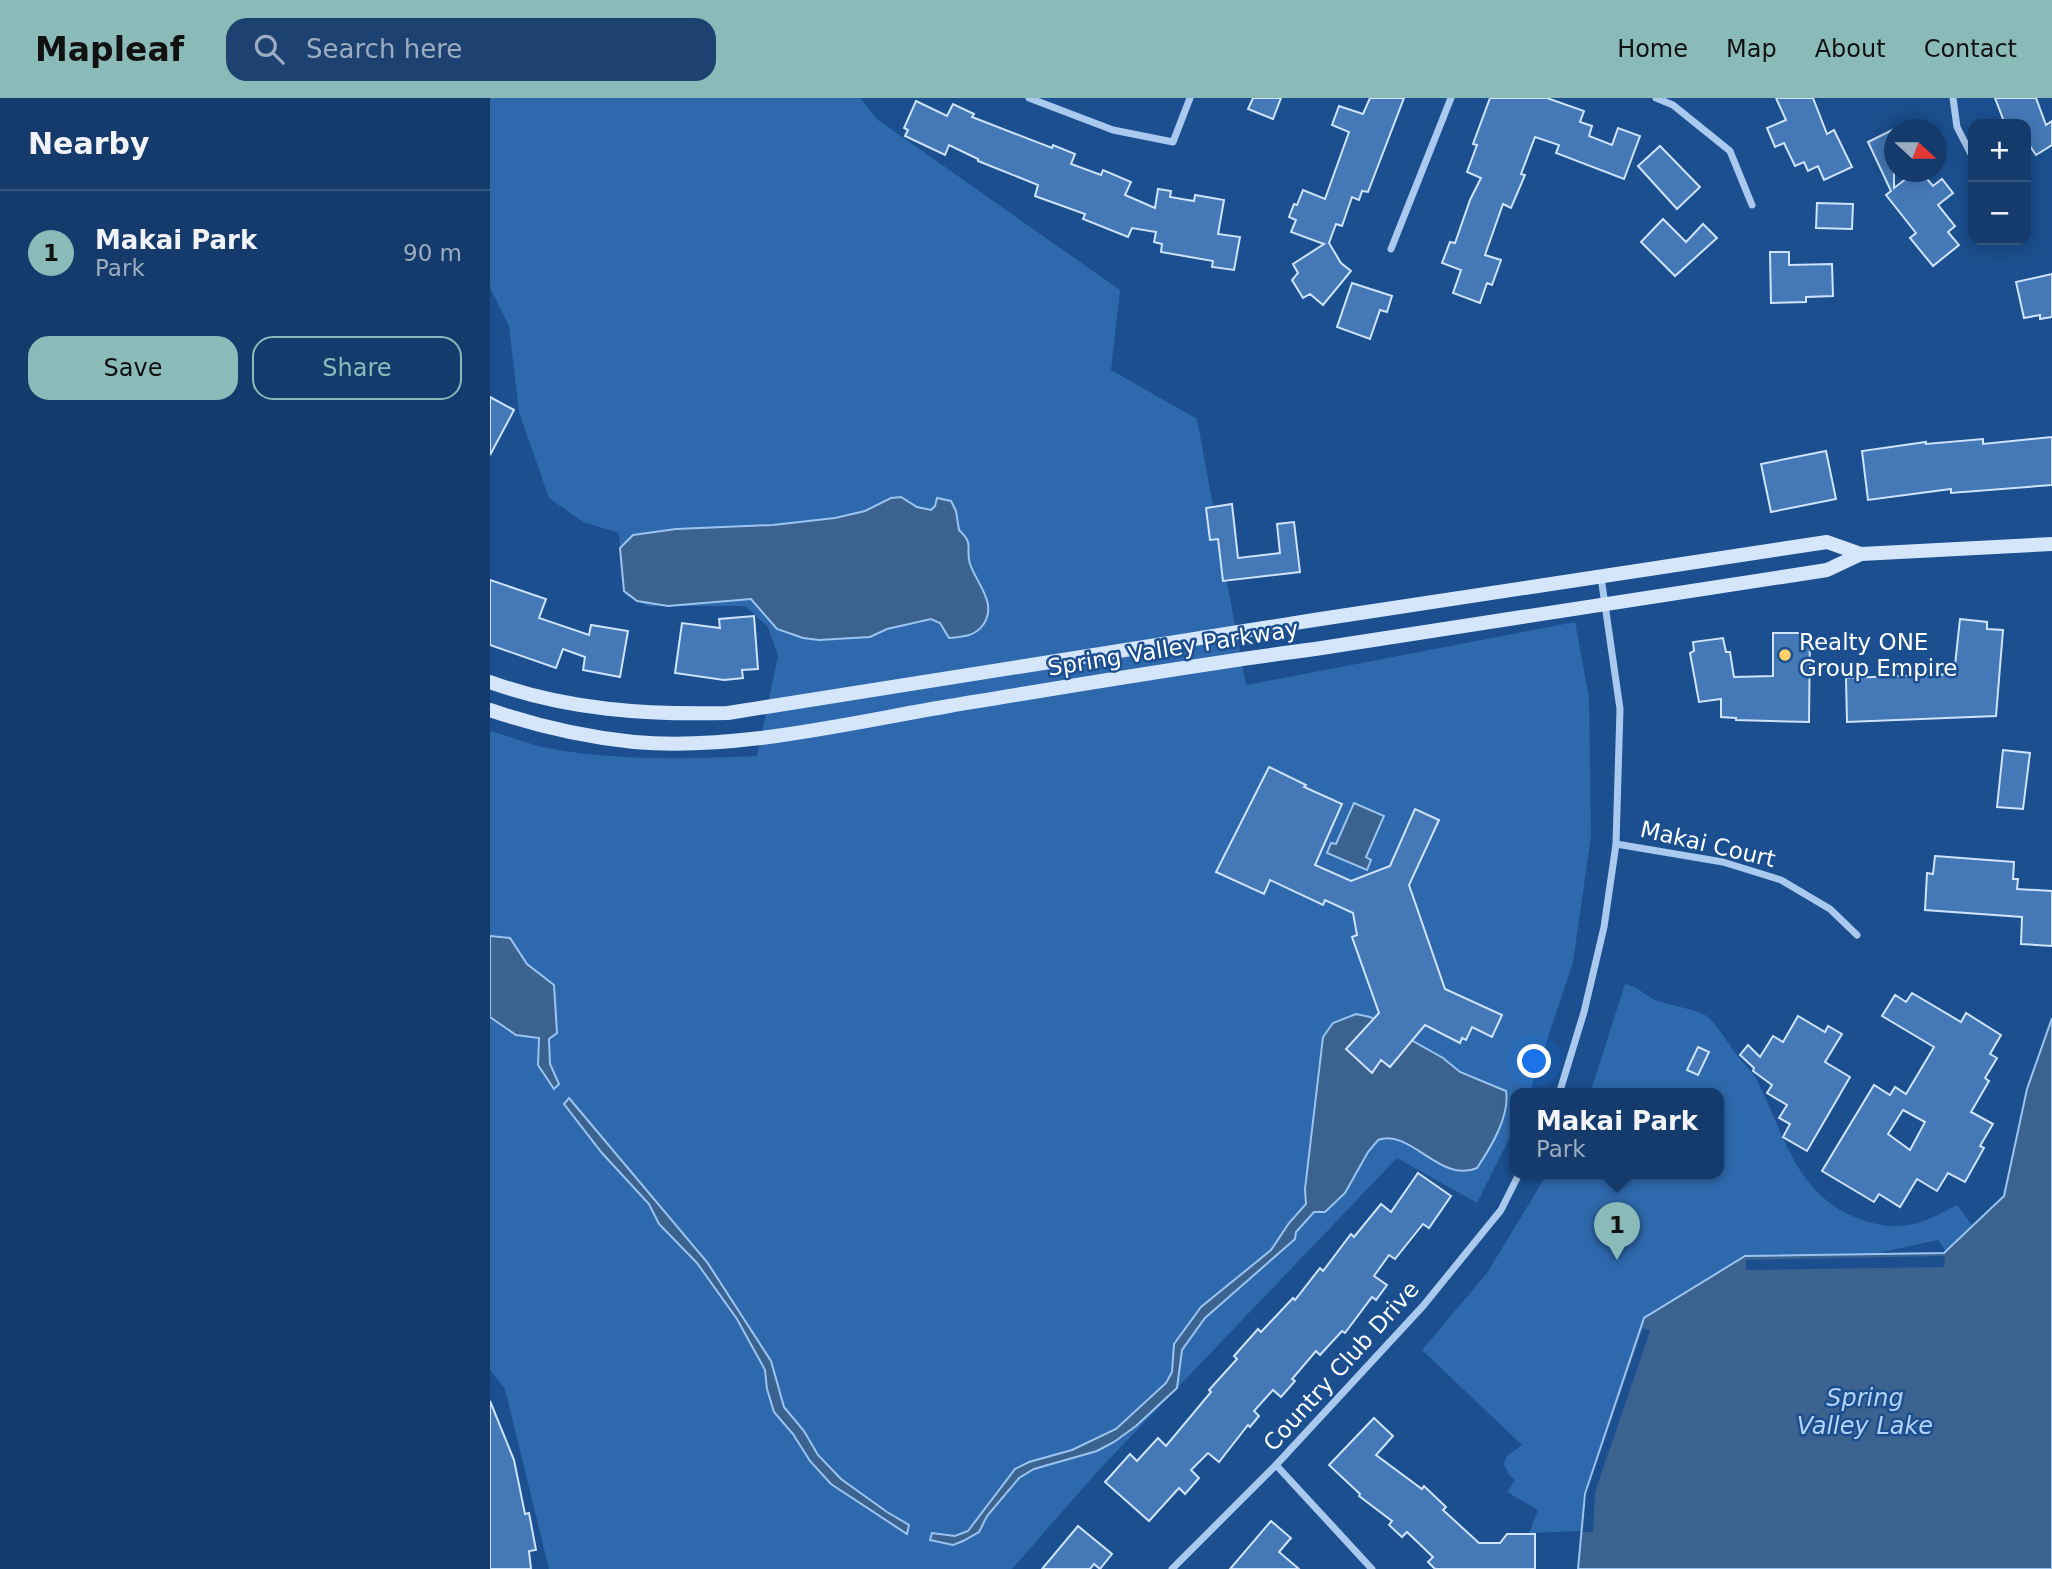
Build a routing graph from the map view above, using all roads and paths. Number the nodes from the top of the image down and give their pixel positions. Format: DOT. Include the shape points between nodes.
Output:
graph roads {
  1 [pos="1029,98"];
  2 [pos="1190,98"];
  3 [pos="1451,98"];
  4 [pos="1656,98"];
  5 [pos="1953,98"];
  6 [pos="1968,148"];
  7 [pos="1752,205"];
  8 [pos="1391,249"];
  9 [pos="2052,544"];
  10 [pos="1861,554"];
  11 [pos="1601,576"];
  12 [pos="1605,602"];
  13 [pos="490,682"];
  14 [pos="490,710"];
  15 [pos="1616,844"];
  16 [pos="1857,935"];
  17 [pos="1561,1088"];
  18 [pos="1517,1179"];
  19 [pos="1276,1465"];
  20 [pos="1172,1569"];
  21 [pos="1372,1569"];
  1 -- 2 [label="street" via="1113,130 1173,142"];
  3 -- 8 [label="street"];
  4 -- 7 [label="street" via="1673,105 1730,151"];
  5 -- 6 [label="street" via="1957,127"];
  9 -- 10 [label="street, Spring Valley Parkway"];
  10 -- 11 [label="street, Spring Valley Parkway" via="1827,542"];
  10 -- 12 [label="street, Spring Valley Parkway" via="1827,570"];
  11 -- 12 [label="street"];
  11 -- 13 [label="street, Spring Valley Parkway" via="728,713 614,711"];
  12 -- 14 [label="street, Spring Valley Parkway" via="749,739 635,742 574,734"];
  12 -- 15 [label="street" via="1620,709"];
  15 -- 16 [label="street, Makai Court" via="1723,862 1781,880 1830,909"];
  15 -- 17 [label="street" via="1604,927"];
  18 -- 19 [label="street, Country Club Drive" via="1502,1210 1423,1306"];
  19 -- 20 [label="street, Country Club Drive"];
  19 -- 21 [label="street"];
}
